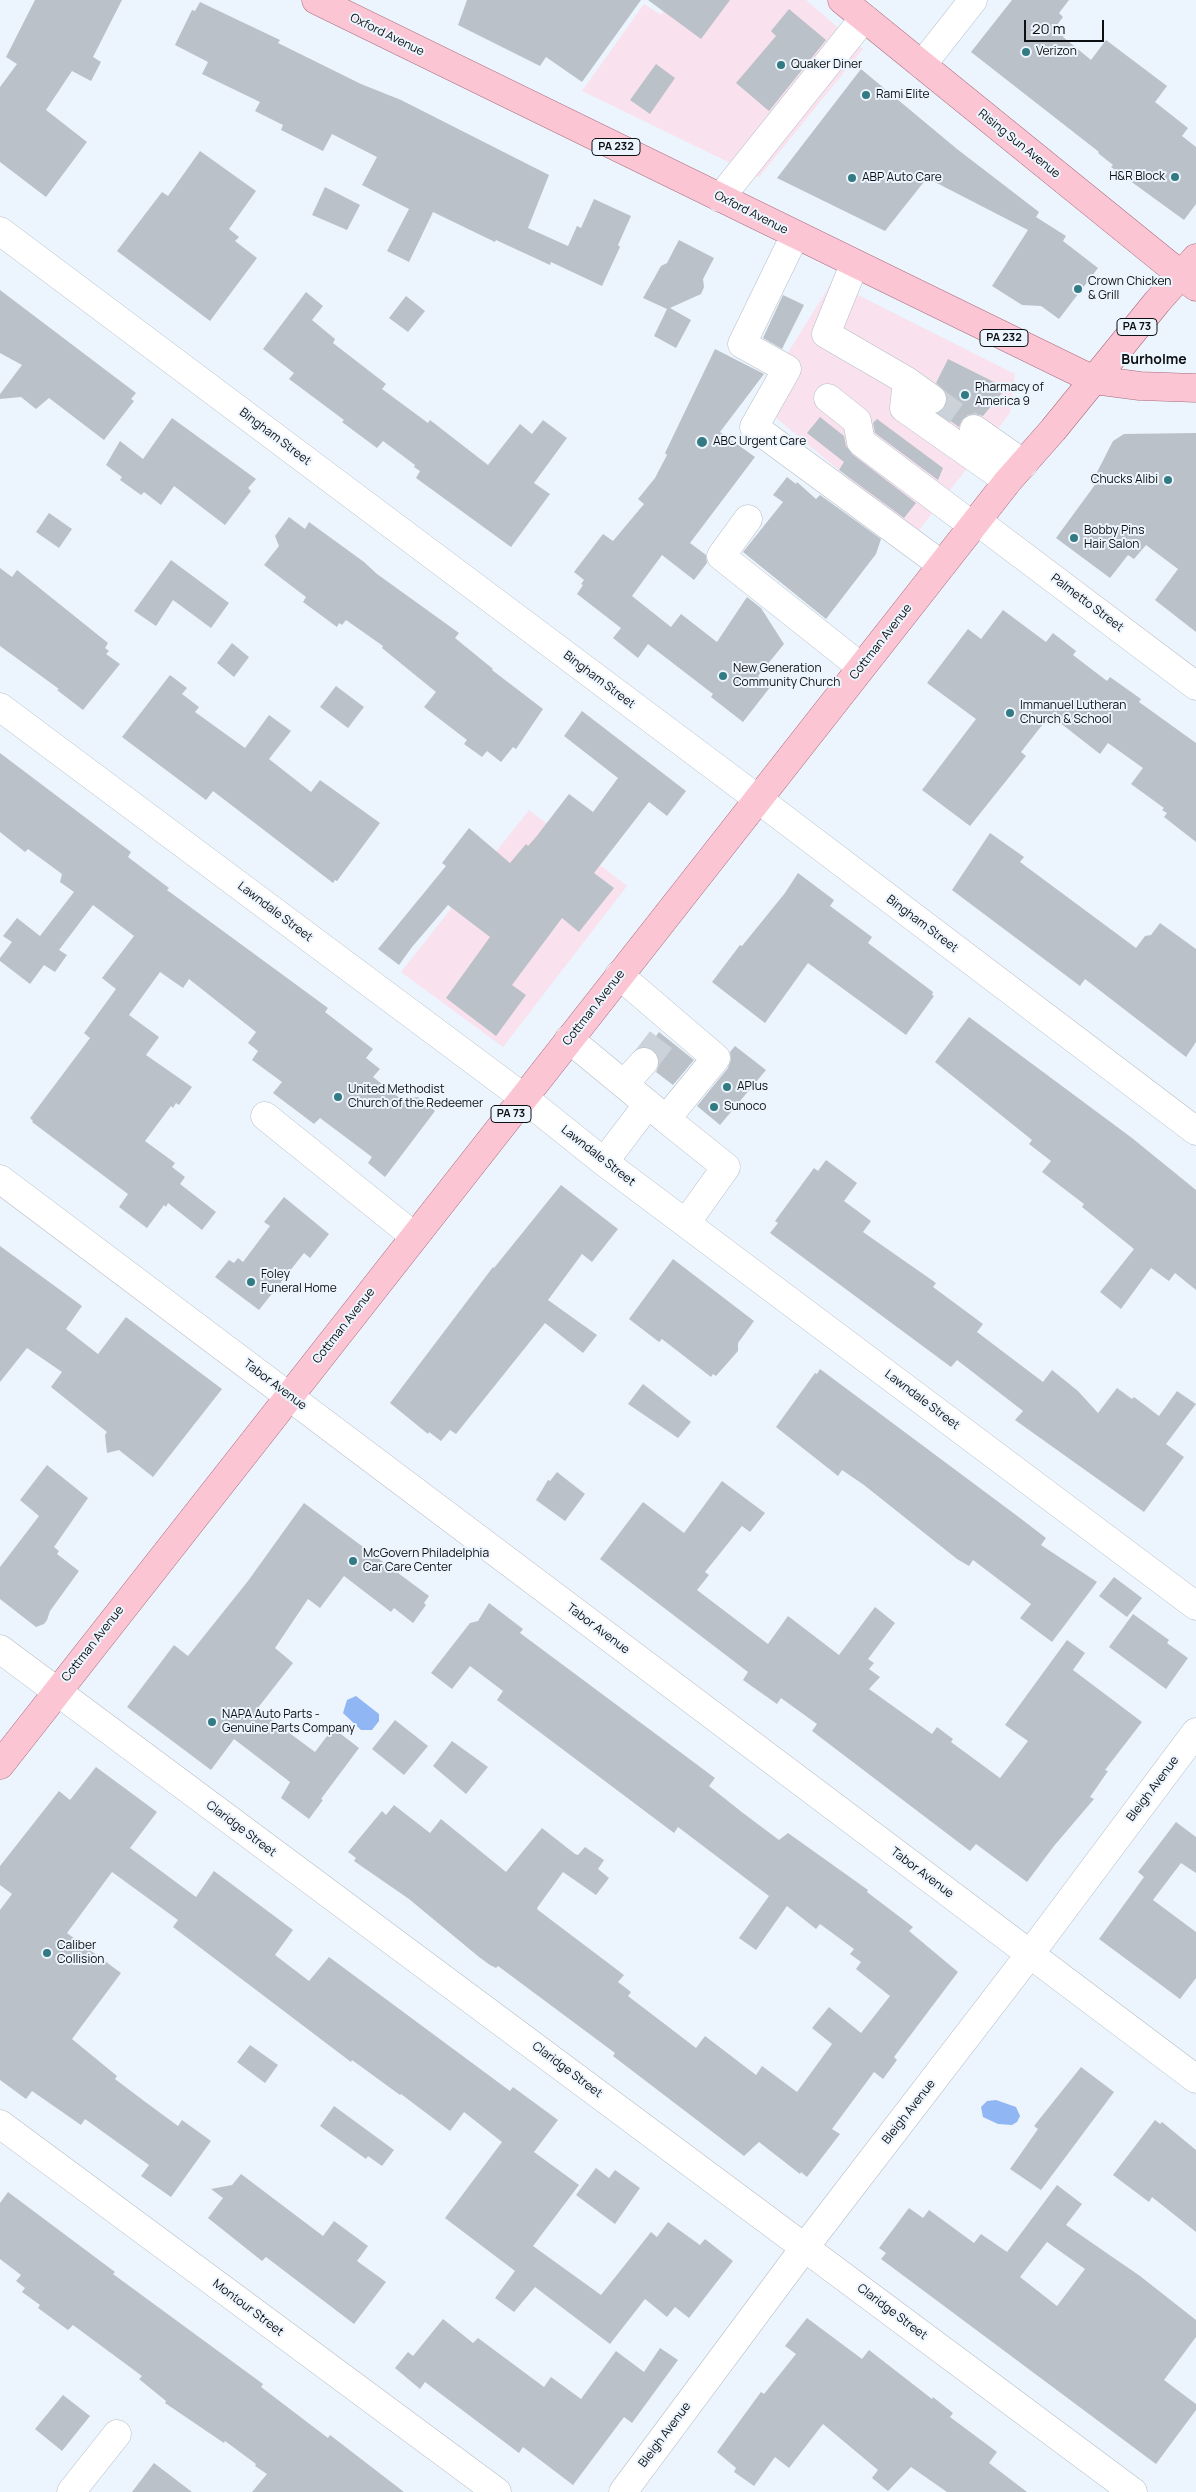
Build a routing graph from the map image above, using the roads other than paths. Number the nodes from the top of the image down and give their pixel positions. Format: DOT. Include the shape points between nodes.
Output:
graph roads {
  1 [pos="316,0"];
  2 [pos="842,0"];
  3 [pos="973,0"];
  4 [pos="864,18"];
  5 [pos="922,65"];
  6 [pos="720,198"];
  7 [pos="0,231"];
  8 [pos="796,236"];
  9 [pos="854,265"];
  10 [pos="1191,273"];
  11 [pos="1094,380"];
  12 [pos="907,381"];
  13 [pos="1196,388"];
  14 [pos="828,398"];
  15 [pos="932,399"];
  16 [pos="974,429"];
  17 [pos="1016,472"];
  18 [pos="748,519"];
  19 [pos="975,523"];
  20 [pos="942,565"];
  21 [pos="861,667"];
  22 [pos="1196,686"];
  23 [pos="0,707"];
  24 [pos="758,799"];
  25 [pos="619,976"];
  26 [pos="569,1039"];
  27 [pos="644,1062"];
  28 [pos="624,1084"];
  29 [pos="524,1098"];
  30 [pos="657,1112"];
  31 [pos="265,1116"];
  32 [pos="1196,1131"];
  33 [pos="604,1162"];
  34 [pos="0,1179"];
  35 [pos="686,1223"];
  36 [pos="414,1236"];
  37 [pos="289,1396"];
  38 [pos="1196,1606"];
  39 [pos="0,1649"];
  40 [pos="56,1691"];
  41 [pos="1196,1732"];
  42 [pos="0,1764"];
  43 [pos="1030,1954"];
  44 [pos="1196,2079"];
  45 [pos="0,2124"];
  46 [pos="805,2247"];
  47 [pos="117,2434"];
  48 [pos="72,2492"];
  49 [pos="497,2492"];
  50 [pos="623,2492"];
  51 [pos="1133,2492"];
  1 -- 6 [label="main road, Oxford Avenue / PA 232"];
  2 -- 4 [label="main road, Rising Sun Avenue"];
  3 -- 5 [label="street"];
  4 -- 5 [label="main road, Rising Sun Avenue"];
  4 -- 6 [label="street"];
  5 -- 10 [label="main road, Rising Sun Avenue"];
  6 -- 8 [label="main road, Oxford Avenue / PA 232"];
  7 -- 24 [label="street, Bingham Street"];
  8 -- 9 [label="main road, Oxford Avenue / PA 232"];
  8 -- 20 [label="street" via="742,344 787,369 754,427"];
  9 -- 11 [label="main road, Oxford Avenue / PA 232"];
  9 -- 12 [label="street" via="826,334"];
  10 -- 11 [label="main road, Cottman Avenue / PA 73"];
  11 -- 13 [label="main road, Oxford Avenue / PA 232"];
  11 -- 17 [label="main road, Cottman Avenue / PA 73"];
  12 -- 15 [label="street"];
  12 -- 17 [label="street" via="904,408"];
  14 -- 19 [label="street, Palmetto Street" via="857,421 861,442"];
  16 -- 17 [label="street"];
  17 -- 19 [label="main road, Cottman Avenue / PA 73"];
  18 -- 21 [label="street" via="720,556"];
  19 -- 20 [label="main road, Cottman Avenue / PA 73"];
  19 -- 22 [label="street, Palmetto Street"];
  20 -- 21 [label="main road, Cottman Avenue / PA 73"];
  21 -- 24 [label="main road, Cottman Avenue / PA 73"];
  23 -- 29 [label="street, Lawndale Street"];
  24 -- 25 [label="main road, Cottman Avenue / PA 73"];
  24 -- 32 [label="street, Bingham Street"];
  25 -- 26 [label="main road, Cottman Avenue / PA 73"];
  25 -- 30 [label="street" via="669,1029 716,1058"];
  26 -- 28 [label="street"];
  26 -- 29 [label="main road, Cottman Avenue / PA 73"];
  27 -- 28 [label="street"];
  28 -- 30 [label="street"];
  29 -- 33 [label="street, Lawndale Street"];
  29 -- 36 [label="main road, Cottman Avenue / PA 73"];
  30 -- 33 [label="street"];
  30 -- 35 [label="street" via="726,1167"];
  31 -- 36 [label="street"];
  33 -- 35 [label="street, Lawndale Street"];
  34 -- 37 [label="street, Tabor Avenue"];
  35 -- 38 [label="street, Lawndale Street"];
  36 -- 37 [label="main road, Cottman Avenue / PA 73"];
  37 -- 40 [label="main road, Cottman Avenue / PA 73"];
  37 -- 43 [label="street, Tabor Avenue"];
  39 -- 40 [label="street, Claridge Street"];
  40 -- 42 [label="main road, Cottman Avenue / PA 73"];
  40 -- 46 [label="street, Claridge Street"];
  41 -- 43 [label="street, Bleigh Avenue"];
  43 -- 44 [label="street, Tabor Avenue"];
  43 -- 46 [label="street, Bleigh Avenue"];
  45 -- 49 [label="street, Montour Street"];
  46 -- 50 [label="street, Bleigh Avenue"];
  46 -- 51 [label="street, Claridge Street"];
  47 -- 48 [label="street"];
}
